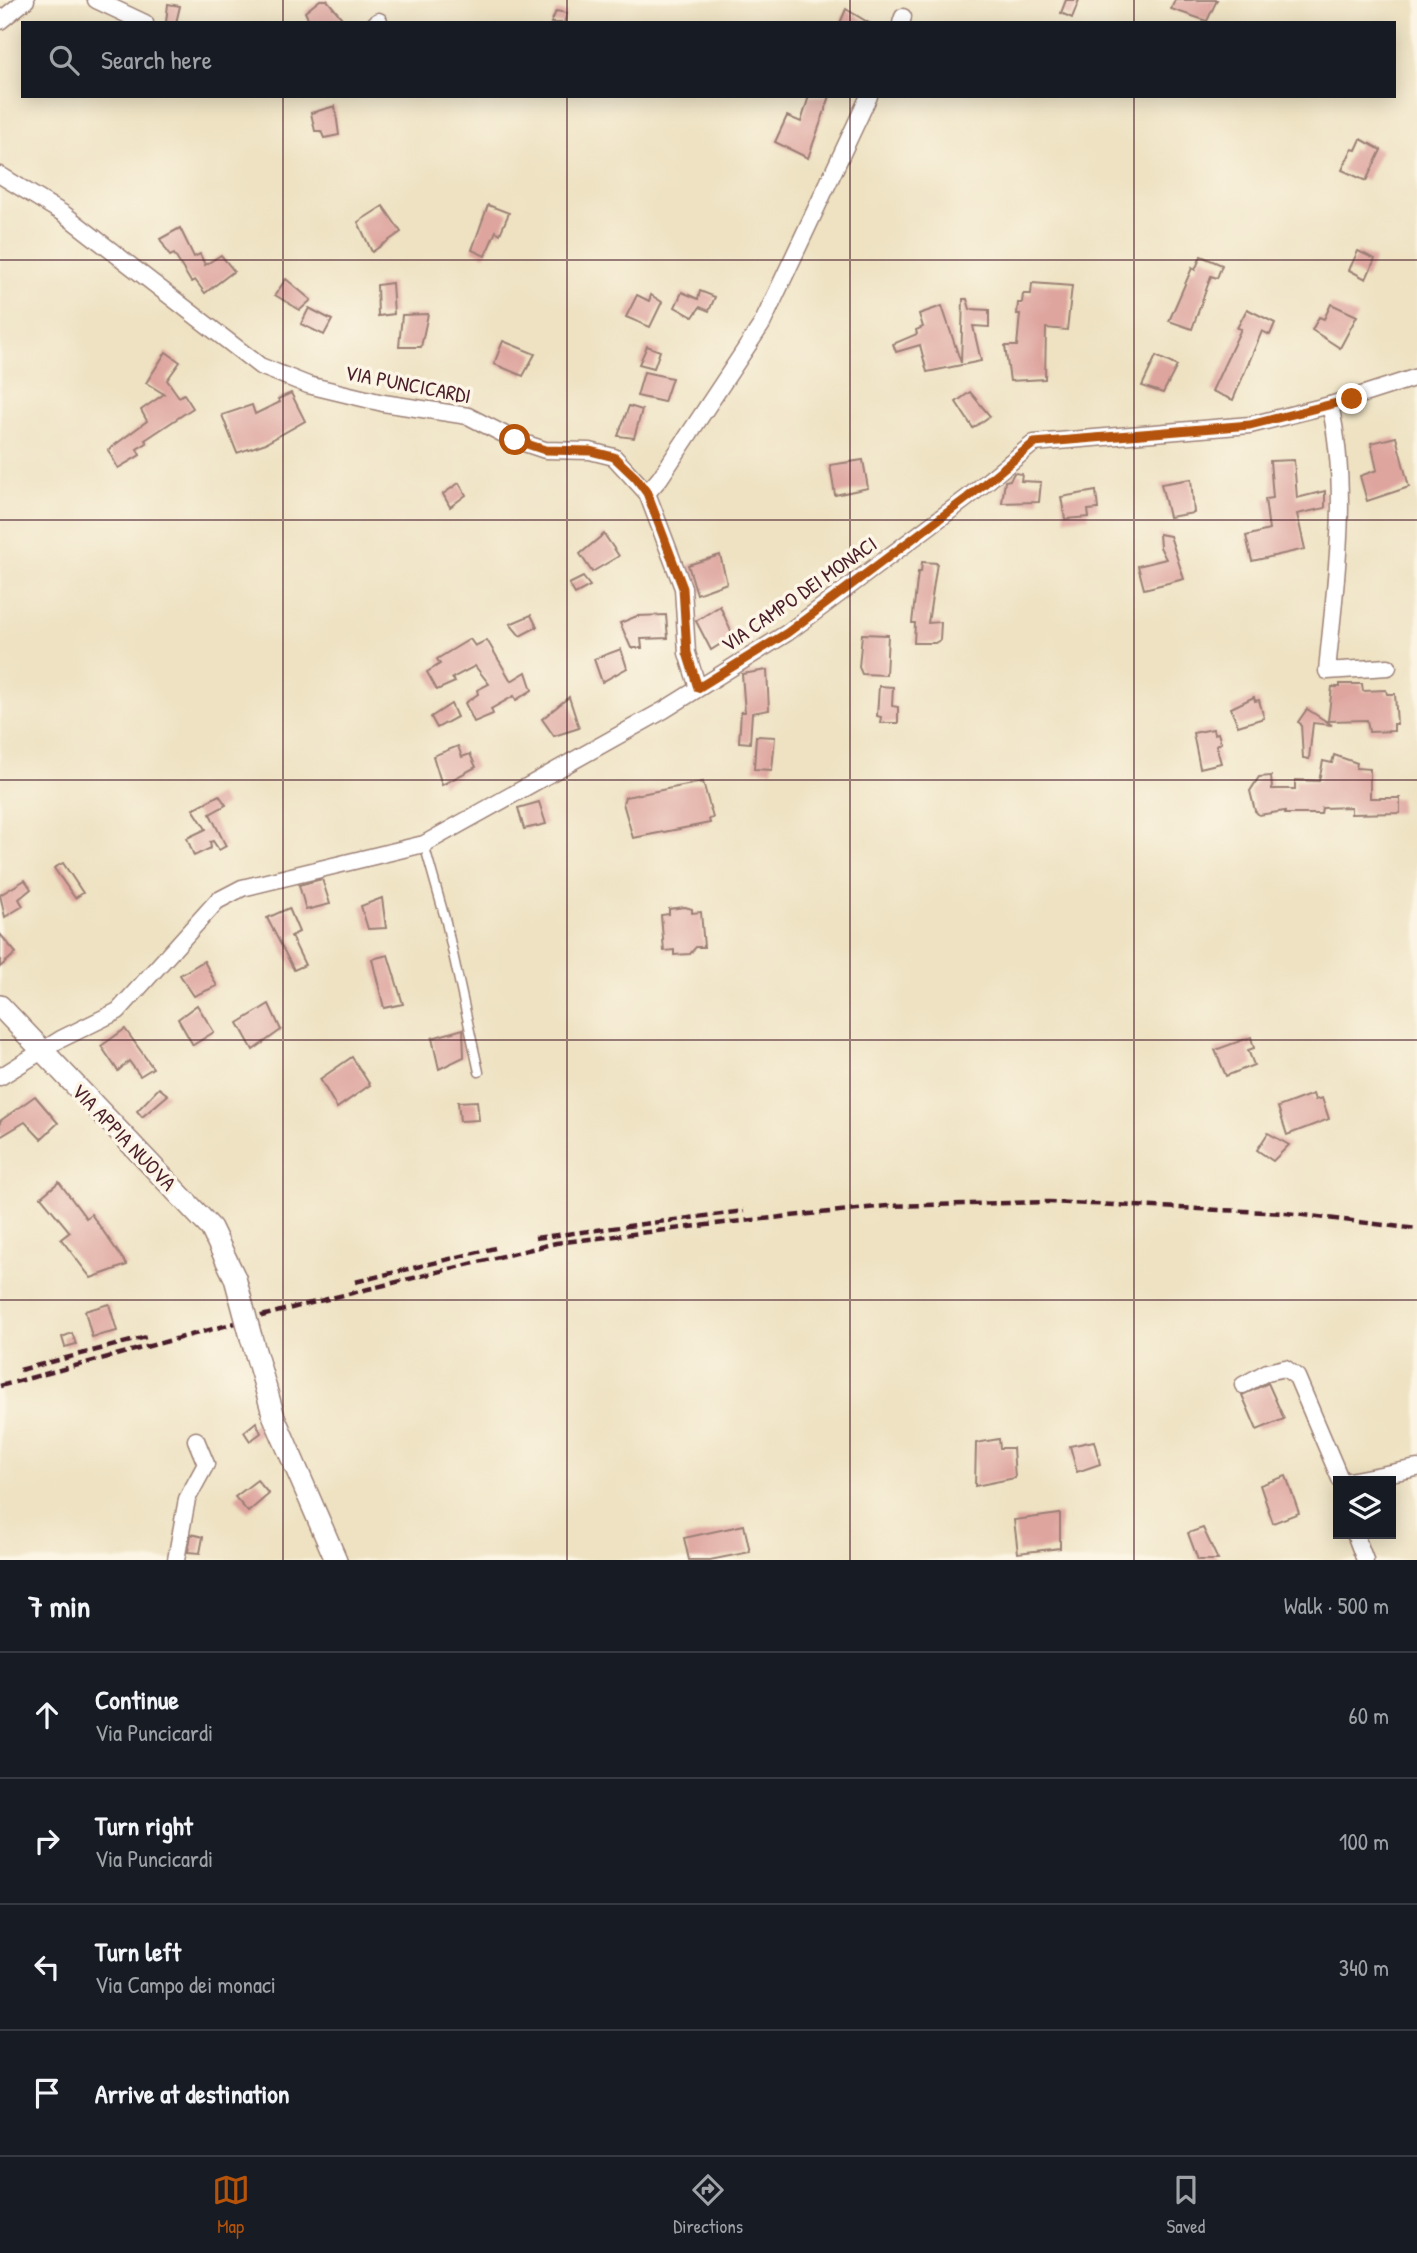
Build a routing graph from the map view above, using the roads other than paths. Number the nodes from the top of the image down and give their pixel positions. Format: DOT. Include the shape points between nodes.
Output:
graph roads {
  1 [pos="26,0"];
  2 [pos="96,0"];
  3 [pos="0,21"];
  4 [pos="141,21"];
  5 [pos="868,98"];
  6 [pos="0,175"];
  7 [pos="1417,377"];
  8 [pos="1330,405"];
  9 [pos="647,493"];
  10 [pos="1388,667"];
  11 [pos="698,688"];
  12 [pos="424,844"];
  13 [pos="0,1006"];
  14 [pos="42,1051"];
  15 [pos="479,1072"];
  16 [pos="0,1077"];
  17 [pos="1243,1385"];
  18 [pos="196,1440"];
  19 [pos="1417,1468"];
  20 [pos="1339,1476"];
  21 [pos="1375,1476"];
  22 [pos="1357,1539"];
  23 [pos="176,1560"];
  24 [pos="335,1560"];
  25 [pos="1365,1560"];
  1 -- 3 [label="street"];
  2 -- 4 [label="street"];
  5 -- 9 [label="street" via="762,324"];
  6 -- 9 [label="street, VIA PUNCICARDI" via="64,215 260,366 308,385 468,416 545,450 590,451 614,457"];
  7 -- 8 [label="street, VIA CAMPO DEI MONACI"];
  8 -- 10 [label="street" via="1337,434 1340,506 1327,671"];
  8 -- 11 [label="street, VIA CAMPO DEI MONACI" via="1250,425 1034,443 787,633"];
  9 -- 11 [label="street, VIA PUNCICARDI" via="683,588 687,653"];
  11 -- 12 [label="street, VIA CAMPO DEI MONACI"];
  12 -- 14 [label="street, VIA CAMPO DEI MONACI" via="242,888 217,901 118,1011"];
  12 -- 15 [label="lane"];
  13 -- 14 [label="street, VIA APPIA NUOVA"];
  14 -- 16 [label="street, VIA CAMPO DEI MONACI"];
  14 -- 24 [label="street, VIA APPIA NUOVA, bridge" via="211,1228 235,1278 274,1417"];
  17 -- 20 [label="street" via="1285,1368 1297,1377"];
  18 -- 23 [label="street" via="206,1464 187,1499"];
  19 -- 21 [label="street"];
  22 -- 25 [label="street"];
}
